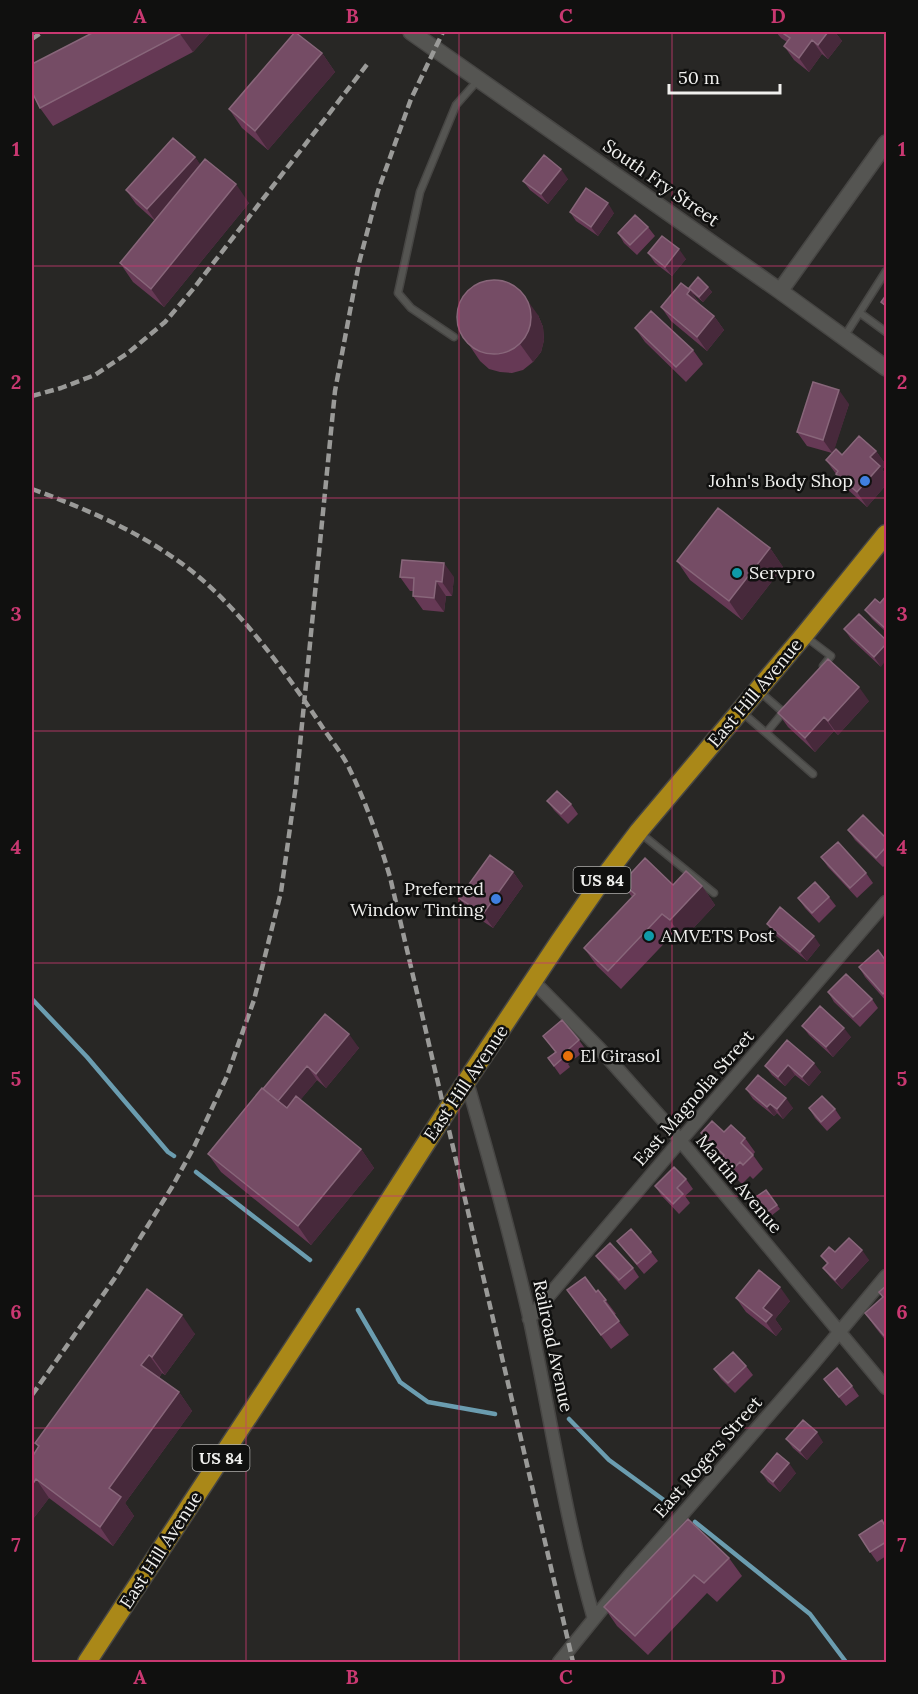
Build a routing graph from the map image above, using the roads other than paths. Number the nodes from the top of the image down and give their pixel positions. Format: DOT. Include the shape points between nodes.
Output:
graph roads {
  1 [pos="411,32"];
  2 [pos="479,79"];
  3 [pos="886,143"];
  4 [pos="886,271"];
  5 [pos="780,291"];
  6 [pos="860,313"];
  7 [pos="886,332"];
  8 [pos="454,337"];
  9 [pos="844,337"];
  10 [pos="886,368"];
  11 [pos="886,534"];
  12 [pos="804,635"];
  13 [pos="817,672"];
  14 [pos="758,690"];
  15 [pos="790,704"];
  16 [pos="740,711"];
  17 [pos="783,712"];
  18 [pos="766,733"];
  19 [pos="813,774"];
  20 [pos="639,831"];
  21 [pos="714,893"];
  22 [pos="886,902"];
  23 [pos="533,981"];
  24 [pos="467,1082"];
  25 [pos="680,1141"];
  26 [pos="886,1276"];
  27 [pos="529,1319"];
  28 [pos="839,1331"];
  29 [pos="886,1388"];
  30 [pos="594,1620"];
  31 [pos="87,1662"];
  32 [pos="559,1662"];
  1 -- 2 [label="street, South Fry Street"];
  2 -- 5 [label="street, South Fry Street"];
  2 -- 8 [label="lane" via="456,105 420,192 398,293 411,308"];
  3 -- 5 [label="street"];
  4 -- 6 [label="lane"];
  5 -- 9 [label="street, South Fry Street"];
  6 -- 7 [label="lane"];
  6 -- 9 [label="lane"];
  9 -- 10 [label="street, South Fry Street"];
  11 -- 12 [label="highway, East Hill Avenue / US 84"];
  12 -- 13 [label="lane" via="831,656"];
  12 -- 14 [label="highway, East Hill Avenue / US 84"];
  14 -- 16 [label="highway, East Hill Avenue / US 84"];
  14 -- 17 [label="lane"];
  15 -- 17 [label="lane"];
  16 -- 18 [label="lane"];
  16 -- 20 [label="highway, East Hill Avenue / US 84"];
  17 -- 18 [label="lane"];
  18 -- 19 [label="lane"];
  20 -- 21 [label="lane"];
  20 -- 23 [label="highway, East Hill Avenue / US 84"];
  22 -- 25 [label="street, East Magnolia Street"];
  23 -- 24 [label="highway, East Hill Avenue / US 84"];
  23 -- 25 [label="street, Martin Avenue" via="599,1048"];
  24 -- 27 [label="street, Railroad Avenue" via="493,1168"];
  24 -- 31 [label="highway, East Hill Avenue / US 84"];
  25 -- 27 [label="street, East Magnolia Street"];
  25 -- 28 [label="street, Martin Avenue"];
  26 -- 28 [label="street, East Rogers Street"];
  27 -- 30 [label="street, Railroad Avenue"];
  28 -- 29 [label="street, Martin Avenue"];
  28 -- 30 [label="street, East Rogers Street"];
  30 -- 32 [label="street, East Rogers Street"];
}
